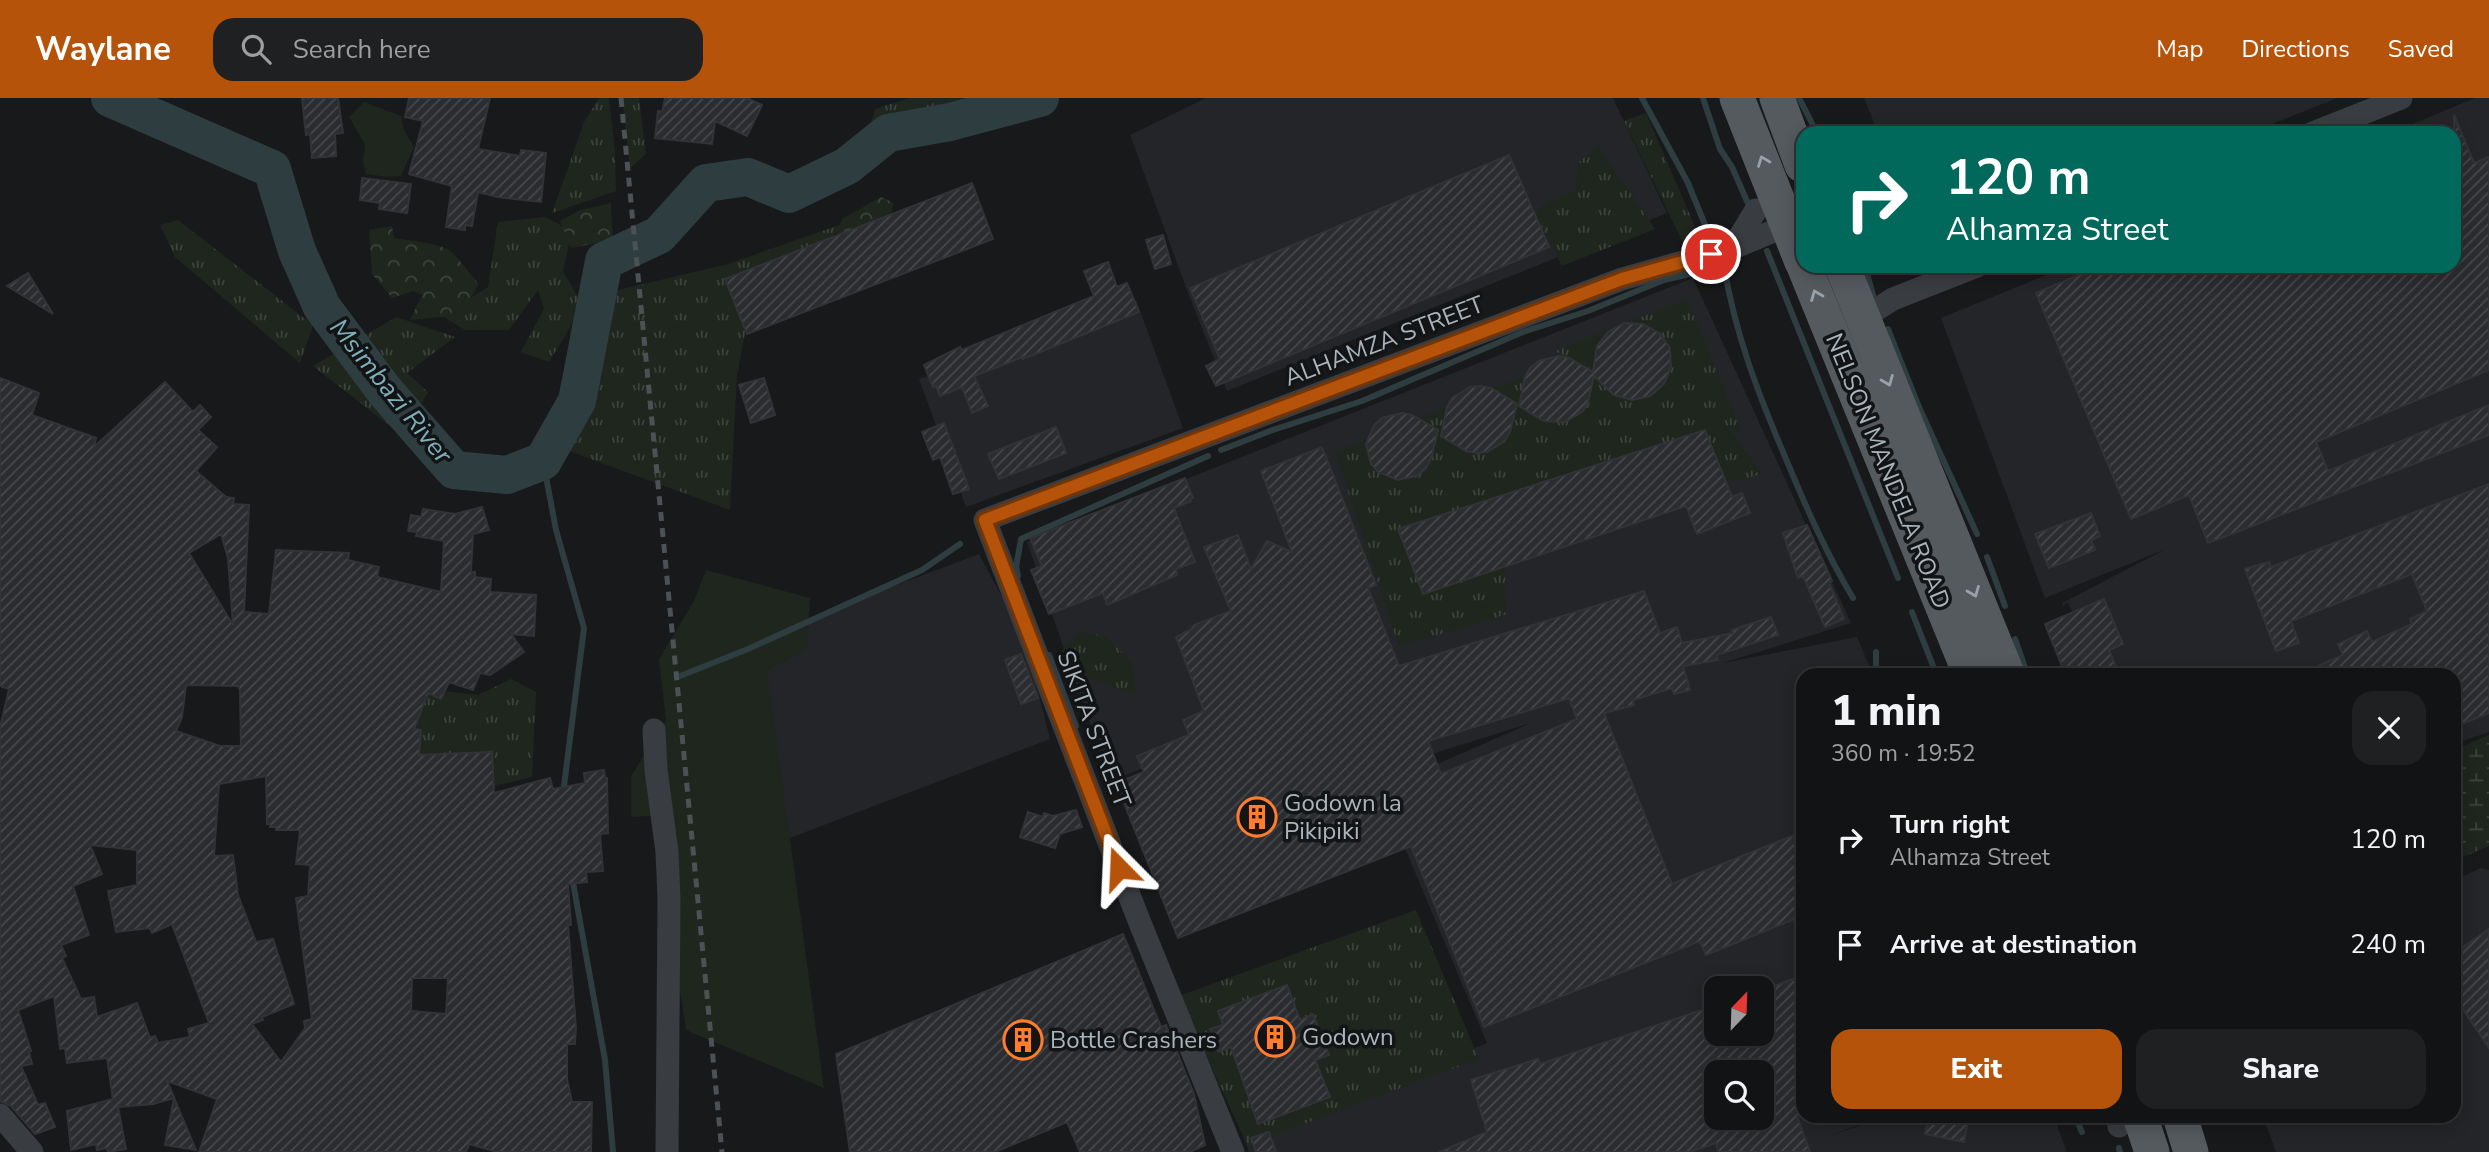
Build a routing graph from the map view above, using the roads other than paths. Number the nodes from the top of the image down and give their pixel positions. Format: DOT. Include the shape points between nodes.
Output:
graph roads {
  1 [pos="1737,98"];
  2 [pos="1777,98"];
  3 [pos="2401,98"];
  4 [pos="2331,126"];
  5 [pos="1796,149"];
  6 [pos="1756,210"];
  7 [pos="1795,222"];
  8 [pos="1733,248"];
  9 [pos="1807,273"];
  10 [pos="1845,273"];
  11 [pos="1960,273"];
  12 [pos="1863,318"];
  13 [pos="985,520"];
  14 [pos="1968,668"];
  15 [pos="2005,668"];
  16 [pos="654,730"];
  17 [pos="0,1115"];
  18 [pos="2128,1123"];
  19 [pos="2182,1123"];
  20 [pos="32,1152"];
  21 [pos="667,1152"];
  22 [pos="1233,1152"];
  23 [pos="2152,1152"];
  24 [pos="2192,1152"];
  7 -- 1 [label="main road, NELSON MANDELA ROAD, one-way"];
  2 -- 5 [label="main road"];
  3 -- 4 [label="street"];
  6 -- 8 [label="street"];
  7 -- 8 [label="street, ALHAMZA STREET"];
  8 -- 13 [label="street, ALHAMZA STREET" via="1622,279"];
  14 -- 9 [label="main road, NELSON MANDELA ROAD, one-way"];
  10 -- 12 [label="main road, NELSON MANDELA ROAD"];
  11 -- 12 [label="street" via="1894,299"];
  12 -- 15 [label="main road, NELSON MANDELA ROAD, one-way"];
  13 -- 22 [label="street, SIKITA STREET"];
  16 -- 21 [label="street" via="669,900"];
  17 -- 20 [label="street"];
  18 -- 23 [label="main road"];
  19 -- 24 [label="main road"];
}
